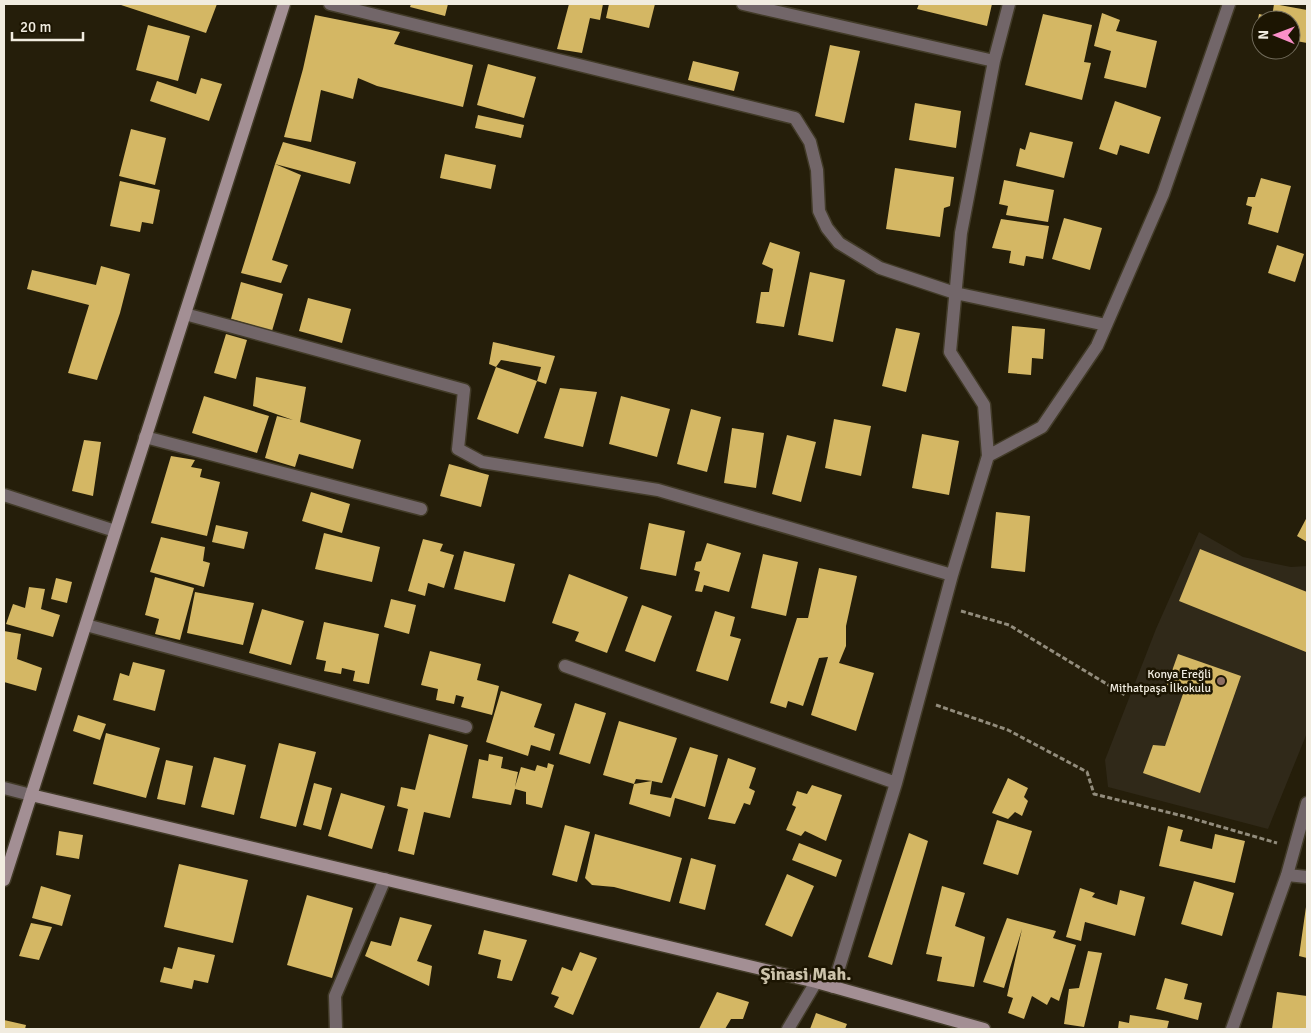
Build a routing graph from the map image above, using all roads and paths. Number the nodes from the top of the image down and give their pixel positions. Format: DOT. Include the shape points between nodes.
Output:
graph roads {
  1 [pos="284,4"];
  2 [pos="330,4"];
  3 [pos="743,4"];
  4 [pos="1008,4"];
  5 [pos="1229,4"];
  6 [pos="994,61"];
  7 [pos="956,292"];
  8 [pos="185,314"];
  9 [pos="1106,325"];
  10 [pos="145,437"];
  11 [pos="988,456"];
  12 [pos="4,495"];
  13 [pos="421,509"];
  14 [pos="115,531"];
  15 [pos="952,575"];
  16 [pos="944,606"];
  17 [pos="86,625"];
  18 [pos="565,666"];
  19 [pos="1125,695"];
  20 [pos="919,699"];
  21 [pos="466,727"];
  22 [pos="896,783"];
  23 [pos="4,788"];
  24 [pos="31,795"];
  25 [pos="1307,803"];
  26 [pos="1295,848"];
  27 [pos="1287,875"];
  28 [pos="1307,877"];
  29 [pos="385,879"];
  30 [pos="4,880"];
  31 [pos="816,982"];
  32 [pos="833,987"];
  33 [pos="965,1027"];
  34 [pos="336,1029"];
  35 [pos="788,1029"];
  36 [pos="984,1029"];
  37 [pos="1232,1029"];
  1 -- 8 [label="main road"];
  2 -- 7 [label="street" via="794,118 810,142 817,170 819,211 839,243 880,268"];
  3 -- 6 [label="street"];
  4 -- 6 [label="street"];
  5 -- 9 [label="street" via="1163,194"];
  6 -- 7 [label="street" via="961,234"];
  7 -- 9 [label="street"];
  7 -- 11 [label="street" via="950,352 984,405"];
  8 -- 10 [label="main road"];
  8 -- 15 [label="street" via="464,390 458,449 482,462 658,490"];
  9 -- 11 [label="street" via="1097,346 1042,427"];
  10 -- 13 [label="street"];
  10 -- 14 [label="main road"];
  11 -- 15 [label="street"];
  12 -- 14 [label="street"];
  14 -- 17 [label="main road"];
  15 -- 16 [label="street"];
  16 -- 19 [label="path" via="1009,625"];
  16 -- 20 [label="street"];
  17 -- 21 [label="street"];
  17 -- 24 [label="main road"];
  18 -- 22 [label="street"];
  20 -- 22 [label="street"];
  20 -- 26 [label="path" via="1008,730 1087,772 1094,794"];
  22 -- 32 [label="street"];
  23 -- 24 [label="street"];
  24 -- 29 [label="main road"];
  24 -- 30 [label="main road"];
  25 -- 26 [label="street"];
  26 -- 27 [label="street"];
  27 -- 28 [label="street"];
  27 -- 37 [label="street"];
  29 -- 31 [label="main road"];
  29 -- 34 [label="street" via="335,996"];
  31 -- 32 [label="main road"];
  31 -- 35 [label="street"];
  32 -- 33 [label="main road"];
  33 -- 36 [label="main road"];
}
